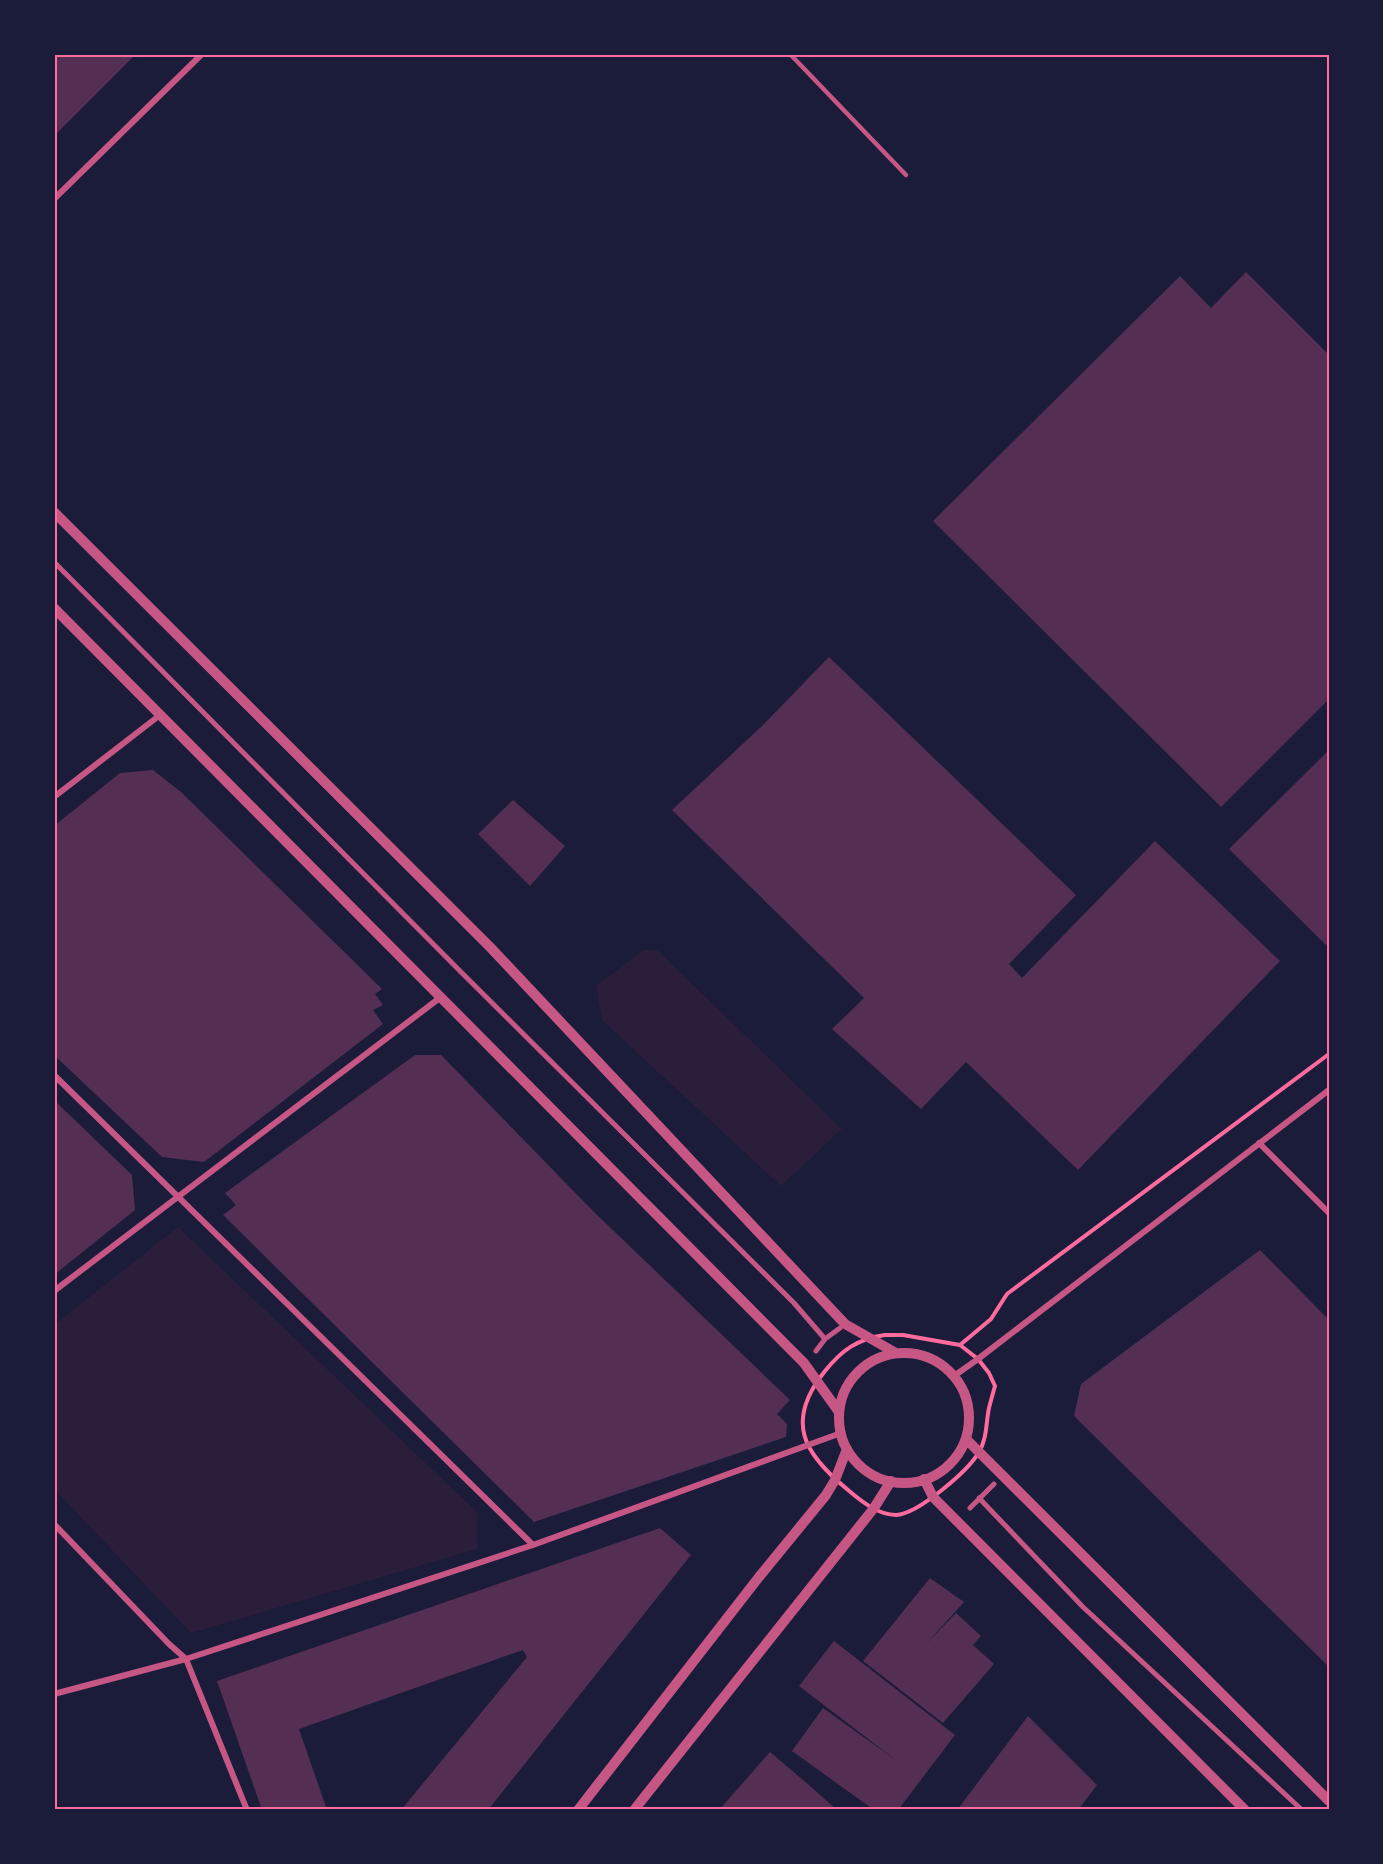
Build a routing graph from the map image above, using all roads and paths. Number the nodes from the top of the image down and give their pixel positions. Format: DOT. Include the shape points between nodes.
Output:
graph roads {
  1 [pos="202,54"];
  2 [pos="790,54"];
  3 [pos="906,175"];
  4 [pos="54,199"];
  5 [pos="54,512"];
  6 [pos="54,562"];
  7 [pos="54,608"];
  8 [pos="161,714"];
  9 [pos="54,796"];
  10 [pos="441,997"];
  11 [pos="1329,1054"];
  12 [pos="54,1075"];
  13 [pos="1329,1090"];
  14 [pos="1259,1143"];
  15 [pos="178,1197"];
  16 [pos="1329,1213"];
  17 [pos="54,1291"];
  18 [pos="840,1328"];
  19 [pos="868,1337"];
  20 [pos="825,1339"];
  21 [pos="960,1345"];
  22 [pos="816,1351"];
  23 [pos="896,1353"];
  24 [pos="978,1359"];
  25 [pos="954,1376"];
  26 [pos="816,1381"];
  27 [pos="839,1412"];
  28 [pos="841,1433"];
  29 [pos="966,1439"];
  30 [pos="807,1446"];
  31 [pos="847,1449"];
  32 [pos="979,1452"];
  33 [pos="924,1479"];
  34 [pos="835,1480"];
  35 [pos="891,1481"];
  36 [pos="994,1484"];
  37 [pos="933,1497"];
  38 [pos="979,1498"];
  39 [pos="874,1508"];
  40 [pos="970,1508"];
  41 [pos="54,1524"];
  42 [pos="533,1545"];
  43 [pos="186,1659"];
  44 [pos="54,1694"];
  45 [pos="1329,1801"];
  46 [pos="246,1810"];
  47 [pos="578,1810"];
  48 [pos="634,1810"];
  49 [pos="1245,1810"];
  50 [pos="1302,1810"];
  1 -- 4 [label="street"];
  2 -- 3 [label="lane"];
  5 -- 19 [label="street" via="490,946 845,1324"];
  6 -- 20 [label="street" via="794,1303"];
  7 -- 8 [label="street"];
  8 -- 9 [label="street"];
  8 -- 10 [label="street"];
  10 -- 15 [label="street"];
  10 -- 26 [label="street" via="804,1363"];
  11 -- 21 [label="path" via="1007,1294 991,1319"];
  12 -- 15 [label="street"];
  13 -- 14 [label="street"];
  14 -- 16 [label="street"];
  14 -- 24 [label="street"];
  15 -- 17 [label="street"];
  15 -- 42 [label="street"];
  18 -- 20 [label="street"];
  19 -- 21 [label="path" via="903,1335"];
  19 -- 23 [label="street"];
  19 -- 26 [label="path" via="847,1349"];
  20 -- 22 [label="street"];
  21 -- 24 [label="path"];
  23 -- 25 [label="street" via="918,1354 937,1362"];
  23 -- 27 [label="street" via="875,1359 857,1372 845,1391"];
  24 -- 25 [label="street"];
  24 -- 32 [label="path" via="995,1386"];
  25 -- 29 [label="street" via="968,1406"];
  26 -- 27 [label="street"];
  26 -- 30 [label="path" via="803,1413"];
  27 -- 28 [label="street"];
  28 -- 30 [label="street"];
  28 -- 31 [label="street"];
  29 -- 32 [label="street"];
  29 -- 33 [label="street" via="956,1457"];
  30 -- 34 [label="path"];
  30 -- 42 [label="street"];
  31 -- 34 [label="street"];
  31 -- 35 [label="street" via="866,1470"];
  32 -- 37 [label="path"];
  32 -- 45 [label="street"];
  33 -- 35 [label="street"];
  33 -- 37 [label="street"];
  34 -- 39 [label="path"];
  34 -- 47 [label="street"];
  35 -- 39 [label="street"];
  36 -- 38 [label="street"];
  37 -- 39 [label="path" via="896,1515"];
  37 -- 49 [label="street"];
  38 -- 40 [label="street"];
  38 -- 50 [label="street" via="1083,1607"];
  39 -- 48 [label="street"];
  41 -- 43 [label="street"];
  42 -- 43 [label="street"];
  43 -- 44 [label="street"];
  43 -- 46 [label="street"];
}
